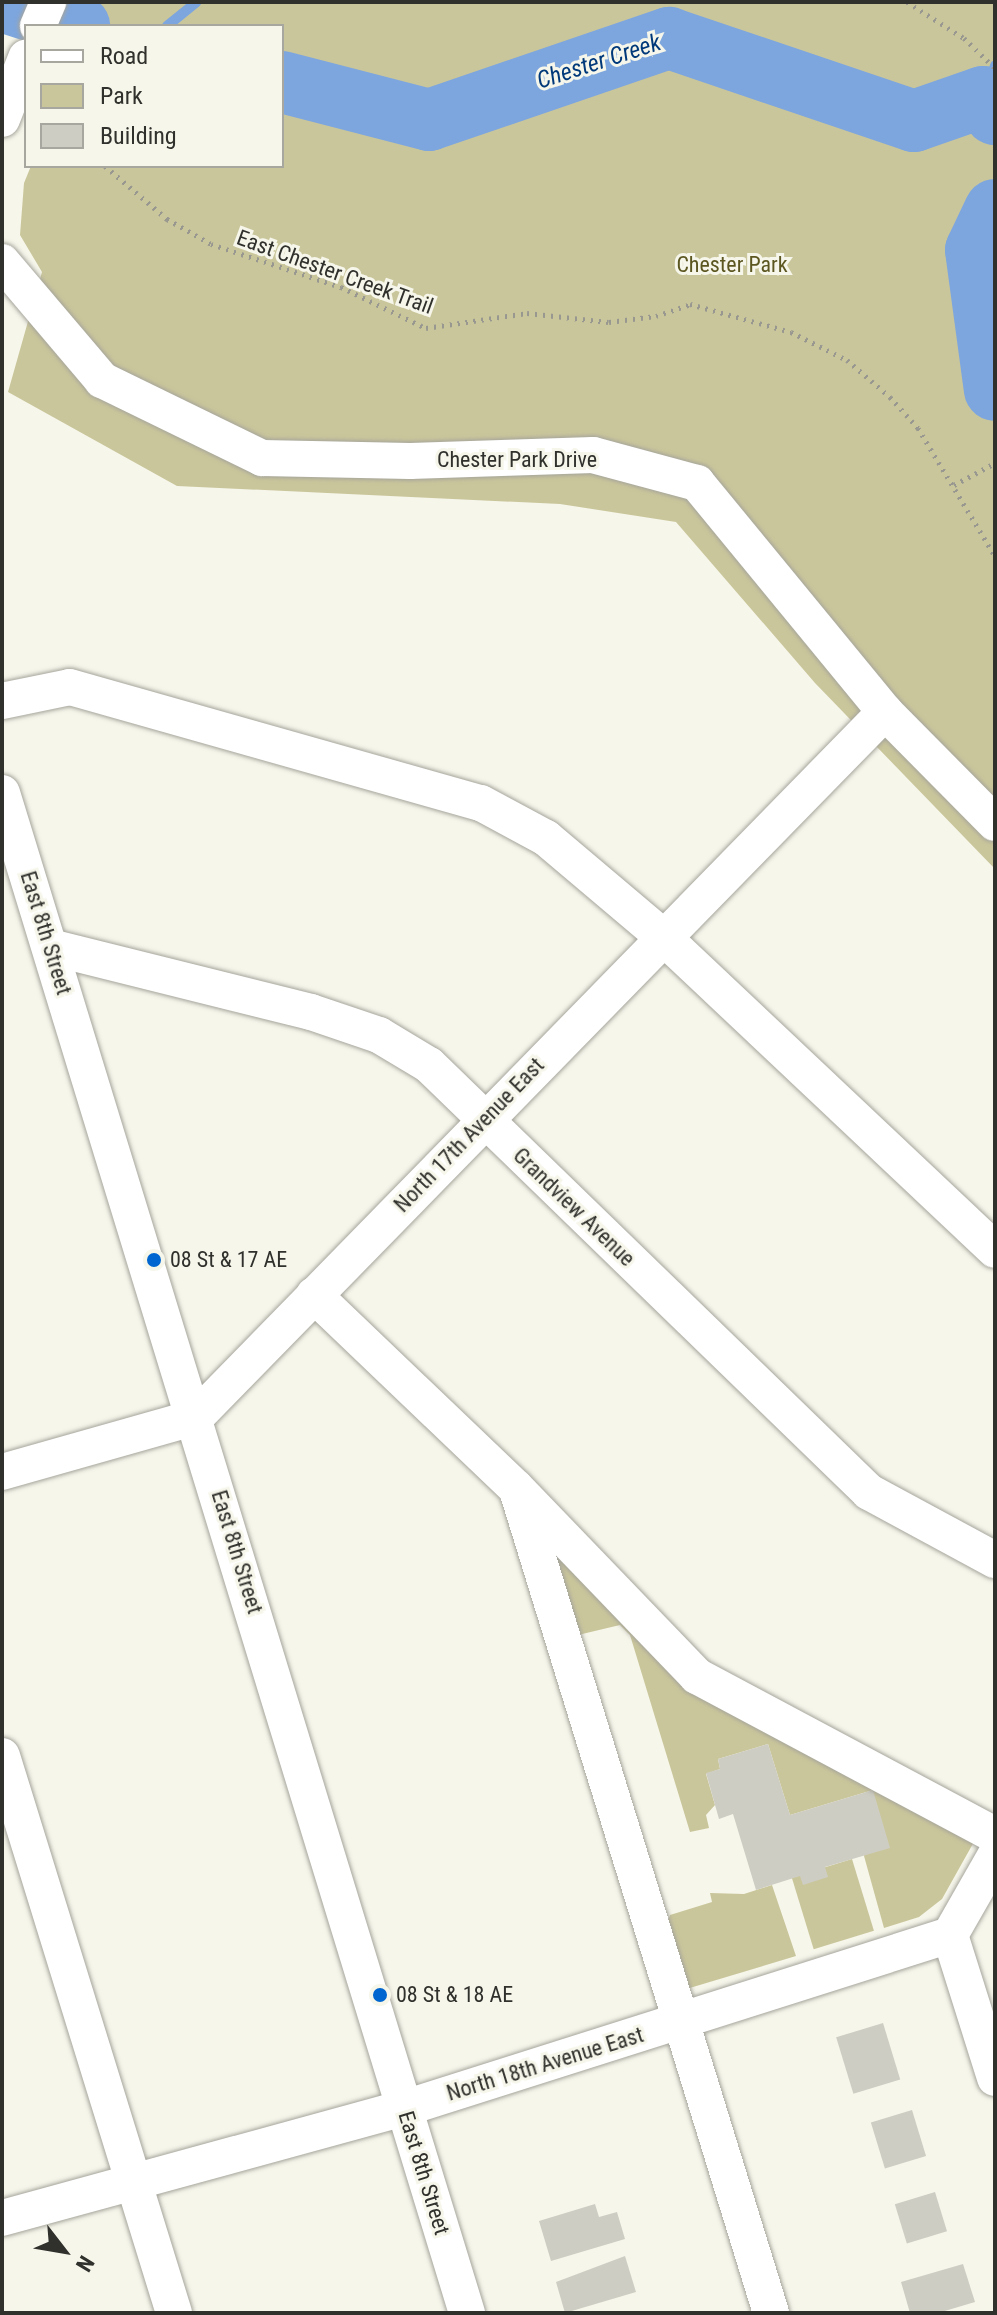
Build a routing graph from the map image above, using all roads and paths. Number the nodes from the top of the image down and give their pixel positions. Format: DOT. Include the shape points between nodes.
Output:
graph roads {
  1 [pos="48,2"];
  2 [pos="907,2"];
  3 [pos="39,24"];
  4 [pos="24,63"];
  5 [pos="995,68"];
  6 [pos="2,119"];
  7 [pos="107,168"];
  8 [pos="2,262"];
  9 [pos="995,463"];
  10 [pos="954,485"];
  11 [pos="995,556"];
  12 [pos="2,701"];
  13 [pos="885,712"];
  14 [pos="2,793"];
  15 [pos="995,823"];
  16 [pos="663,937"];
  17 [pos="50,947"];
  18 [pos="483,1119"];
  19 [pos="995,1250"];
  20 [pos="314,1295"];
  21 [pos="196,1417"];
  22 [pos="2,1472"];
  23 [pos="516,1488"];
  24 [pos="995,1560"];
  25 [pos="2,1756"];
  26 [pos="995,1835"];
  27 [pos="995,1856"];
  28 [pos="950,1935"];
  29 [pos="680,2022"];
  30 [pos="995,2078"];
  31 [pos="405,2108"];
  32 [pos="134,2182"];
  33 [pos="2,2218"];
  34 [pos="174,2313"];
  35 [pos="467,2313"];
  36 [pos="771,2313"];
  1 -- 3 [label="street"];
  2 -- 5 [label="path" via="964,38"];
  4 -- 6 [label="street, bridge"];
  7 -- 10 [label="path, East Chester Creek Trail" via="167,219 211,244 341,287 426,328 527,313 609,322 656,316 690,304 791,332 847,360 890,397 918,428"];
  8 -- 13 [label="street, Chester Park Drive" via="102,380 262,458 410,461 593,455 697,483"];
  9 -- 10 [label="path"];
  10 -- 11 [label="path, East Chester Creek Trail"];
  12 -- 16 [label="street" via="70,687 481,803 546,838"];
  13 -- 15 [label="street, Chester Park Drive"];
  13 -- 16 [label="street, North 17th Avenue East"];
  14 -- 17 [label="street, East 8th Street"];
  16 -- 18 [label="street, North 17th Avenue East"];
  16 -- 19 [label="street"];
  17 -- 18 [label="street, Grandview Avenue" via="311,1012 379,1035 429,1065"];
  17 -- 21 [label="street, East 8th Street"];
  18 -- 20 [label="street, North 17th Avenue East"];
  18 -- 24 [label="street, Grandview Avenue" via="869,1492"];
  20 -- 21 [label="street, North 17th Avenue East"];
  20 -- 23 [label="street"];
  21 -- 22 [label="street"];
  21 -- 31 [label="street, East 8th Street"];
  23 -- 26 [label="street" via="697,1676"];
  23 -- 29 [label="street"];
  25 -- 32 [label="street"];
  27 -- 28 [label="street"];
  28 -- 29 [label="street, North 18th Avenue East"];
  28 -- 30 [label="street"];
  29 -- 31 [label="street, North 18th Avenue East"];
  29 -- 36 [label="street"];
  31 -- 32 [label="street, North 18th Avenue East"];
  31 -- 35 [label="street, East 8th Street"];
  32 -- 33 [label="street, North 18th Avenue East"];
  32 -- 34 [label="street"];
}
